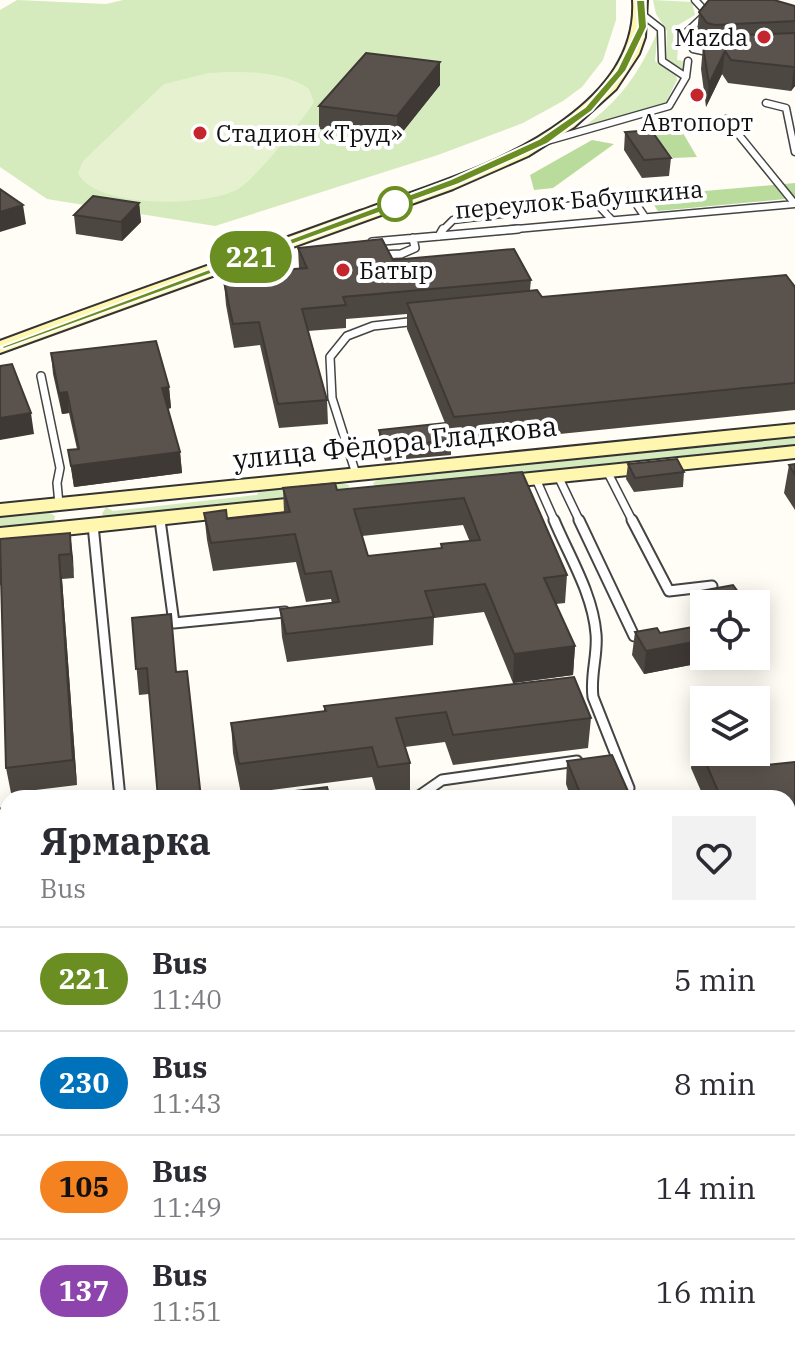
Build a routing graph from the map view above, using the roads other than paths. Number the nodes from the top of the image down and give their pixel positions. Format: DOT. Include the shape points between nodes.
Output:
graph roads {
  1 [pos="629,0"];
  2 [pos="695,0"];
  3 [pos="642,8"];
  4 [pos="707,13"];
  5 [pos="722,13"];
  6 [pos="726,53"];
  7 [pos="688,61"];
  8 [pos="686,77"];
  9 [pos="766,103"];
  10 [pos="726,119"];
  11 [pos="543,141"];
  12 [pos="795,152"];
  13 [pos="628,192"];
  14 [pos="795,204"];
  15 [pos="645,217"];
  16 [pos="612,220"];
  17 [pos="439,236"];
  18 [pos="413,238"];
  19 [pos="279,243"];
  20 [pos="356,244"];
  21 [pos="306,247"];
  22 [pos="369,255"];
  23 [pos="420,321"];
  24 [pos="0,338"];
  25 [pos="0,347"];
  26 [pos="41,376"];
  27 [pos="795,430"];
  28 [pos="795,452"];
  29 [pos="607,471"];
  30 [pos="356,474"];
  31 [pos="558,476"];
  32 [pos="536,479"];
  33 [pos="473,485"];
  34 [pos="364,497"];
  35 [pos="332,500"];
  36 [pos="66,504"];
  37 [pos="0,510"];
  38 [pos="160,518"];
  39 [pos="84,526"];
  40 [pos="0,535"];
  41 [pos="712,586"];
  42 [pos="285,612"];
  43 [pos="634,636"];
  44 [pos="616,756"];
  45 [pos="600,758"];
  46 [pos="584,760"];
  47 [pos="629,788"];
  48 [pos="119,790"];
  49 [pos="428,790"];
  1 -- 19 [label="main road" via="630,20 621,51 583,101 561,119 481,163"];
  2 -- 4 [label="lane"];
  3 -- 8 [label="lane" via="663,33 662,61"];
  3 -- 11 [label="main road" via="635,45 622,71 588,109"];
  4 -- 5 [label="lane"];
  4 -- 6 [label="lane" via="687,32 693,49"];
  7 -- 8 [label="lane"];
  8 -- 11 [label="lane" via="669,106"];
  9 -- 12 [label="lane" via="786,108"];
  10 -- 14 [label="lane"];
  11 -- 19 [label="main road" via="455,182"];
  13 -- 15 [label="lane"];
  14 -- 15 [label="lane, переулок Бабушкина"];
  15 -- 16 [label="lane, переулок Бабушкина"];
  16 -- 17 [label="lane, переулок Бабушкина"];
  16 -- 17 [label="lane" via="590,203 453,220"];
  17 -- 18 [label="lane, переулок Бабушкина"];
  18 -- 20 [label="lane, переулок Бабушкина"];
  18 -- 22 [label="lane" via="411,252"];
  19 -- 21 [label="lane"];
  19 -- 24 [label="main road"];
  19 -- 25 [label="main road"];
  23 -- 30 [label="lane" via="373,326 347,336 330,357 332,398"];
  26 -- 36 [label="lane" via="60,468 57,483"];
  27 -- 30 [label="main road, улица Фёдора Гладкова"];
  28 -- 29 [label="main road, улица Фёдора Гладкова"];
  29 -- 31 [label="main road, улица Фёдора Гладкова"];
  29 -- 41 [label="lane" via="669,591"];
  30 -- 34 [label="main road"];
  30 -- 36 [label="main road, улица Фёдора Гладкова"];
  31 -- 32 [label="main road, улица Фёдора Гладкова"];
  31 -- 43 [label="lane"];
  32 -- 33 [label="main road, улица Фёдора Гладкова"];
  32 -- 44 [label="lane" via="593,610 593,697"];
  35 -- 38 [label="main road, улица Фёдора Гладкова"];
  36 -- 37 [label="main road, улица Фёдора Гладкова"];
  36 -- 39 [label="main road"];
  38 -- 39 [label="main road, улица Фёдора Гладкова"];
  38 -- 42 [label="lane" via="174,623"];
  39 -- 40 [label="main road, улица Фёдора Гладкова"];
  39 -- 48 [label="lane"];
  44 -- 45 [label="lane"];
  44 -- 47 [label="lane"];
  46 -- 49 [label="lane" via="442,780"];
}
